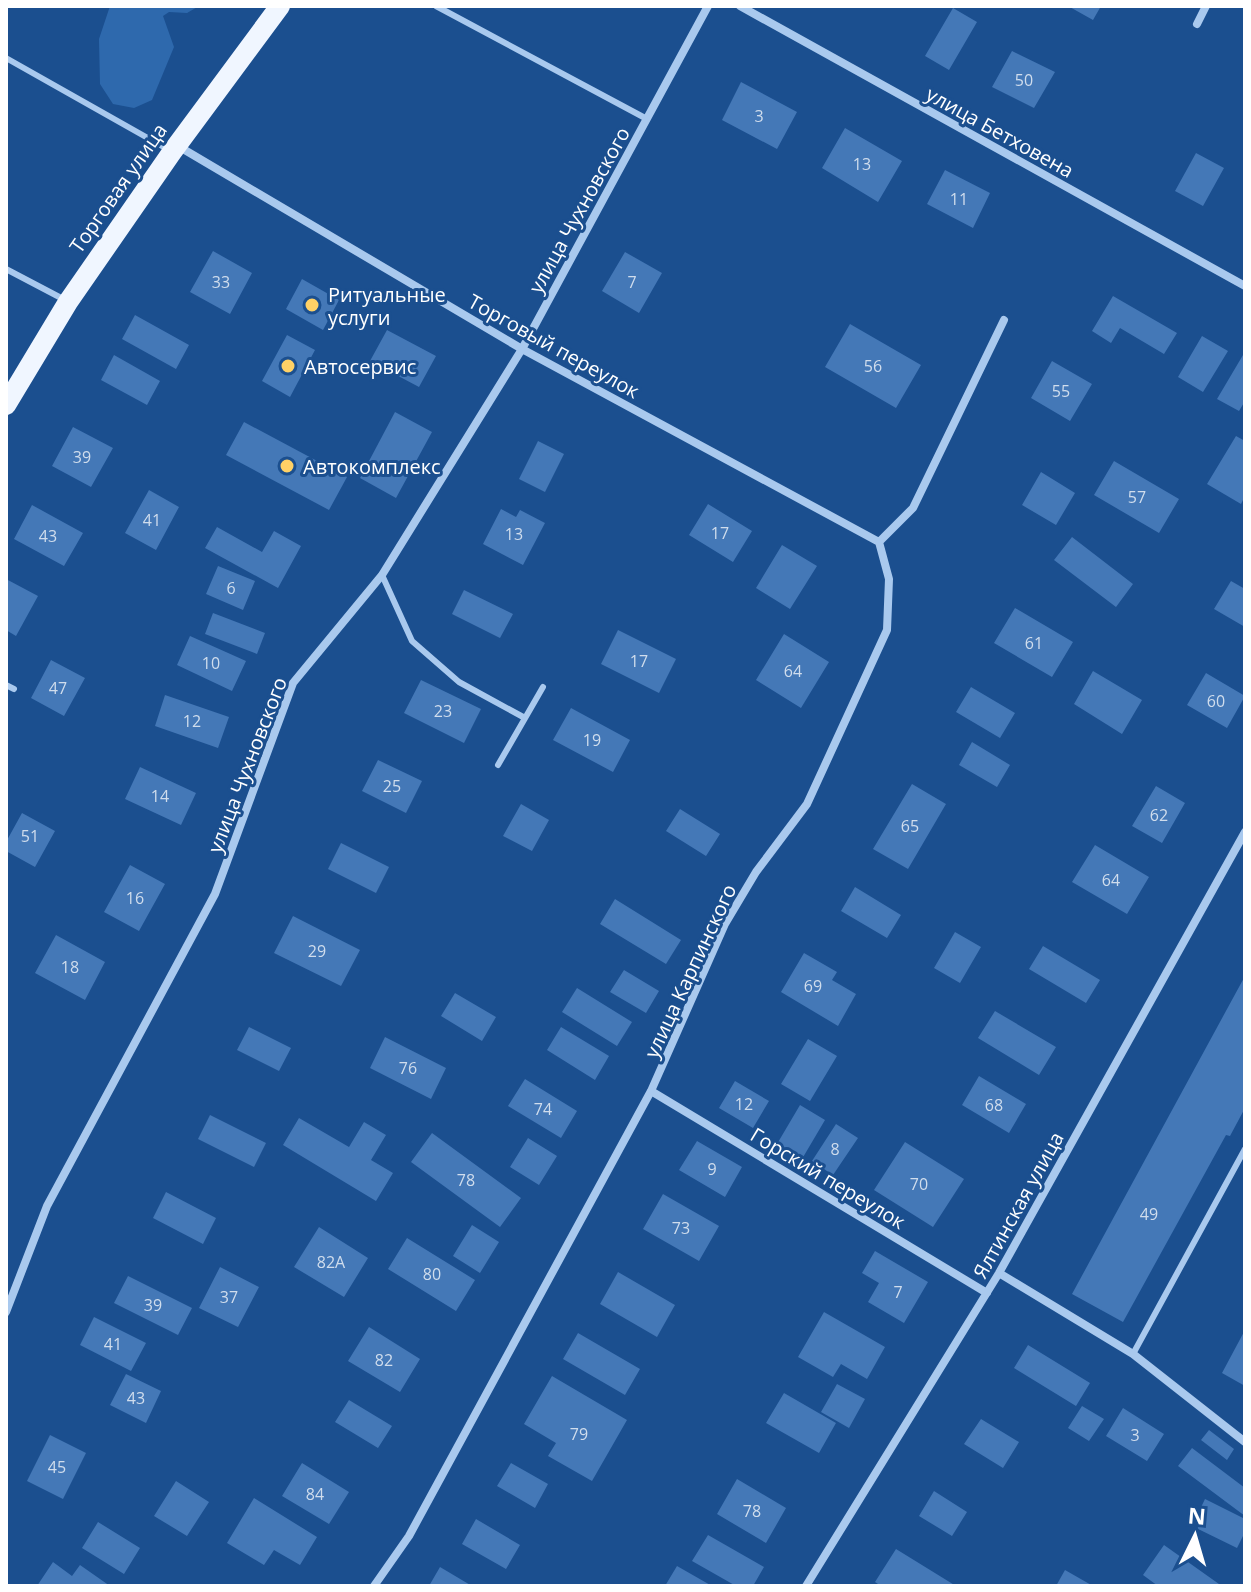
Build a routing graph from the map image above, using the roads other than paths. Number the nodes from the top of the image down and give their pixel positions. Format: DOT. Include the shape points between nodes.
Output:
graph roads {
  1 [pos="280,6"];
  2 [pos="436,6"];
  3 [pos="708,6"];
  4 [pos="740,6"];
  5 [pos="1206,6"];
  6 [pos="1197,24"];
  7 [pos="6,58"];
  8 [pos="647,119"];
  9 [pos="175,149"];
  10 [pos="6,269"];
  11 [pos="1245,286"];
  12 [pos="68,302"];
  13 [pos="1004,320"];
  14 [pos="522,349"];
  15 [pos="6,405"];
  16 [pos="879,542"];
  17 [pos="382,575"];
  18 [pos="6,685"];
  19 [pos="543,687"];
  20 [pos="14,689"];
  21 [pos="525,718"];
  22 [pos="498,765"];
  23 [pos="1245,832"];
  24 [pos="651,1091"];
  25 [pos="1245,1149"];
  26 [pos="999,1273"];
  27 [pos="987,1293"];
  28 [pos="6,1312"];
  29 [pos="1133,1354"];
  30 [pos="1245,1442"];
  31 [pos="374,1586"];
  32 [pos="806,1586"];
  1 -- 9 [label="main road, Торговая улица"];
  2 -- 8 [label="lane"];
  3 -- 8 [label="street, улица Чухновского"];
  4 -- 11 [label="street, улица Бетховена"];
  5 -- 6 [label="street"];
  7 -- 9 [label="lane"];
  8 -- 14 [label="street, улица Чухновского"];
  9 -- 12 [label="main road, Торговая улица"];
  9 -- 14 [label="street, Торговый переулок"];
  10 -- 12 [label="lane"];
  12 -- 15 [label="main road, Торговая улица"];
  13 -- 16 [label="street" via="913,508"];
  14 -- 16 [label="street, Торговый переулок"];
  14 -- 17 [label="street, улица Чухновского"];
  16 -- 24 [label="street, улица Карпинского" via="889,579 887,630 807,804 725,924"];
  17 -- 21 [label="lane" via="412,641 459,682"];
  17 -- 28 [label="street, улица Чухновского" via="293,683 215,894 47,1206"];
  18 -- 20 [label="lane"];
  19 -- 21 [label="lane"];
  21 -- 22 [label="lane"];
  23 -- 26 [label="street, Ялтинская улица"];
  24 -- 27 [label="street, Горский переулок"];
  24 -- 31 [label="street, улица Карпинского" via="409,1536"];
  25 -- 29 [label="lane"];
  26 -- 27 [label="street, Ялтинская улица"];
  26 -- 29 [label="street"];
  27 -- 32 [label="street, Ялтинская улица"];
  29 -- 30 [label="street"];
}
